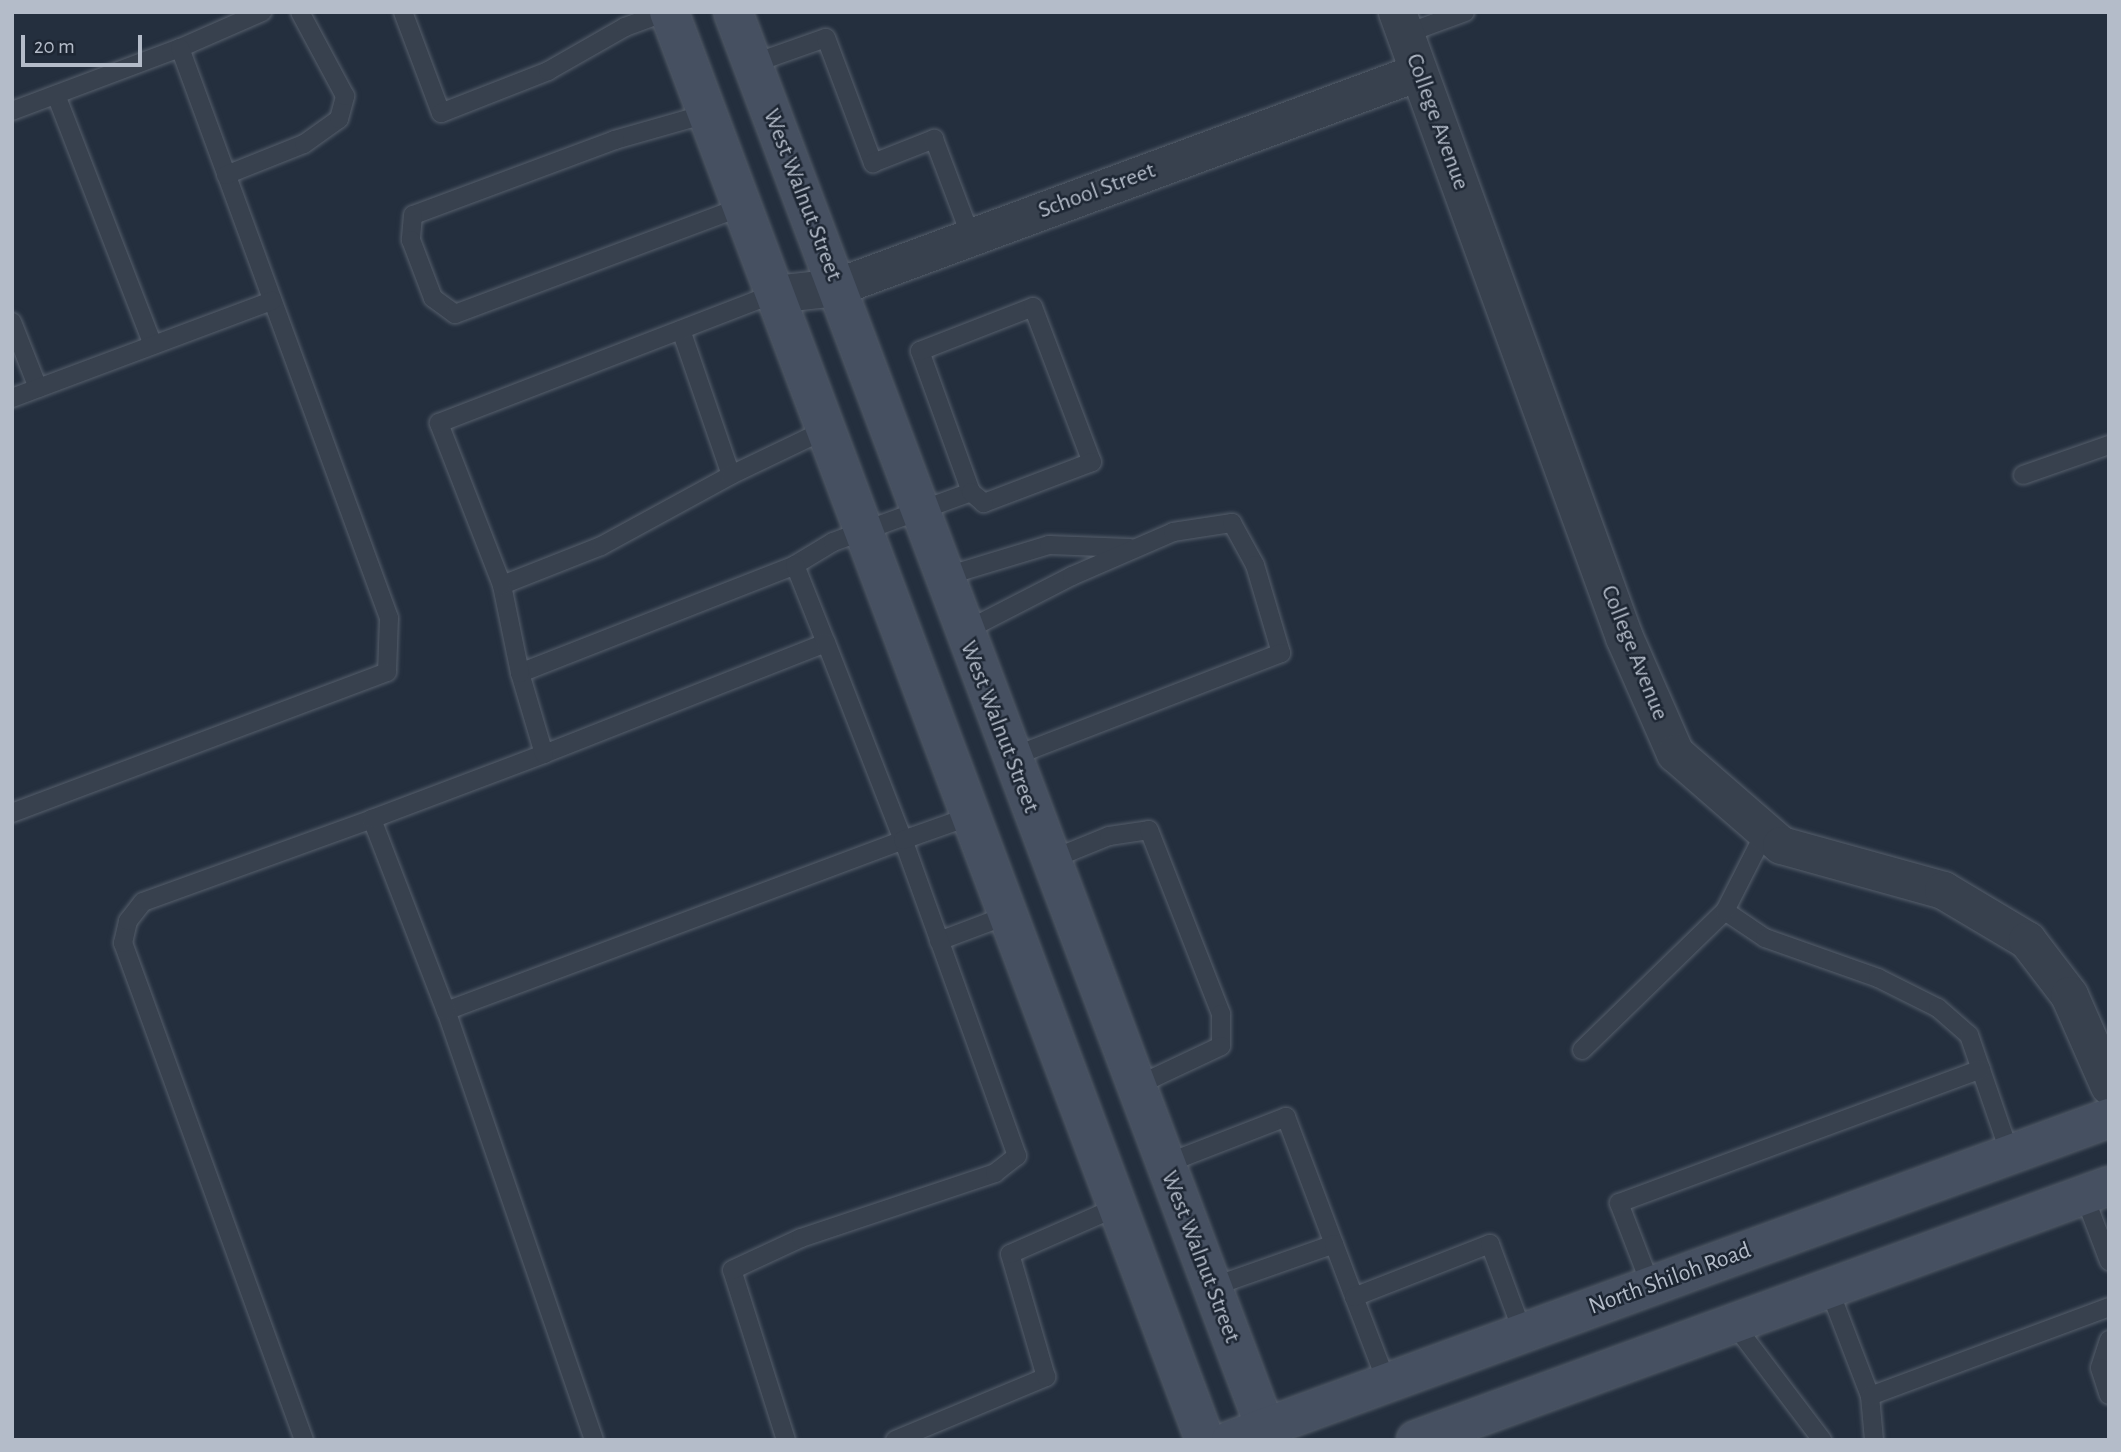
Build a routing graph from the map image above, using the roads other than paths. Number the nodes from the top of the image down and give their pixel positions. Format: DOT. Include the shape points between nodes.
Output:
graph roads {
  1 [pos="262,12"];
  2 [pos="300,12"];
  3 [pos="403,12"];
  4 [pos="667,12"];
  5 [pos="733,12"];
  6 [pos="1465,12"];
  7 [pos="1401,23"];
  8 [pos="180,48"];
  9 [pos="752,64"];
  10 [pos="1418,72"];
  11 [pos="56,94"];
  12 [pos="12,111"];
  13 [pos="706,114"];
  14 [pos="226,175"];
  15 [pos="739,208"];
  16 [pos="971,237"];
  17 [pos="836,287"];
  18 [pos="773,294"];
  19 [pos="272,301"];
  20 [pos="12,322"];
  21 [pos="681,330"];
  22 [pos="153,345"];
  23 [pos="38,388"];
  24 [pos="12,398"];
  25 [pos="825,430"];
  26 [pos="2109,444"];
  27 [pos="731,475"];
  28 [pos="2024,475"];
  29 [pos="971,492"];
  30 [pos="918,512"];
  31 [pos="860,531"];
  32 [pos="1138,548"];
  33 [pos="795,565"];
  34 [pos="943,577"];
  35 [pos="502,585"];
  36 [pos="963,632"];
  37 [pos="825,643"];
  38 [pos="520,673"];
  39 [pos="544,754"];
  40 [pos="1011,757"];
  41 [pos="12,813"];
  42 [pos="971,816"];
  43 [pos="372,819"];
  44 [pos="1765,832"];
  45 [pos="903,840"];
  46 [pos="1050,860"];
  47 [pos="1725,911"];
  48 [pos="1008,915"];
  49 [pos="939,941"];
  50 [pos="446,1012"];
  51 [pos="1582,1050"];
  52 [pos="1981,1069"];
  53 [pos="1136,1086"];
  54 [pos="2109,1086"];
  55 [pos="2109,1118"];
  56 [pos="2010,1154"];
  57 [pos="1165,1164"];
  58 [pos="2097,1190"];
  59 [pos="1117,1207"];
  60 [pos="1334,1244"];
  61 [pos="2109,1261"];
  62 [pos="1651,1286"];
  63 [pos="1212,1287"];
  64 [pos="1829,1289"];
  65 [pos="1354,1297"];
  66 [pos="2109,1307"];
  67 [pos="1734,1324"];
  68 [pos="1524,1333"];
  69 [pos="2109,1340"];
  70 [pos="1387,1383"];
  71 [pos="2109,1395"];
  72 [pos="1870,1396"];
  73 [pos="1255,1436"];
  74 [pos="304,1440"];
  75 [pos="594,1440"];
  76 [pos="786,1440"];
  77 [pos="895,1440"];
  78 [pos="1205,1440"];
  79 [pos="1416,1440"];
  80 [pos="1822,1440"];
  81 [pos="1874,1440"];
  1 -- 8 [label="lane"];
  2 -- 14 [label="lane" via="345,96 339,119 304,144"];
  3 -- 4 [label="lane" via="441,113 548,71 625,27"];
  4 -- 13 [label="main road"];
  5 -- 9 [label="main road, West Walnut Street"];
  6 -- 7 [label="lane"];
  7 -- 10 [label="street, College Avenue"];
  8 -- 11 [label="lane"];
  8 -- 14 [label="lane"];
  9 -- 16 [label="lane" via="826,38 873,163 934,139"];
  9 -- 17 [label="main road, West Walnut Street"];
  10 -- 16 [label="street, School Street"];
  10 -- 44 [label="street, College Avenue" via="1624,637 1675,753"];
  11 -- 12 [label="lane"];
  11 -- 22 [label="lane"];
  13 -- 15 [label="main road"];
  13 -- 15 [label="lane" via="615,141 413,215 411,240 433,298 455,314"];
  14 -- 19 [label="lane"];
  15 -- 18 [label="main road"];
  16 -- 17 [label="street, School Street"];
  17 -- 18 [label="street, School Street"];
  17 -- 30 [label="main road, West Walnut Street"];
  18 -- 21 [label="lane"];
  18 -- 25 [label="main road"];
  19 -- 22 [label="lane"];
  19 -- 41 [label="lane" via="389,618 387,673"];
  20 -- 23 [label="lane"];
  21 -- 27 [label="lane"];
  21 -- 35 [label="lane" via="439,423"];
  22 -- 23 [label="lane"];
  23 -- 24 [label="lane"];
  25 -- 27 [label="lane"];
  25 -- 31 [label="main road"];
  26 -- 28 [label="lane"];
  27 -- 35 [label="lane" via="601,546"];
  29 -- 29 [label="lane" via="920,352 1033,307 1092,462 984,503"];
  29 -- 30 [label="lane"];
  30 -- 31 [label="lane"];
  30 -- 34 [label="main road, West Walnut Street"];
  31 -- 33 [label="lane"];
  31 -- 42 [label="main road"];
  32 -- 34 [label="lane" via="1049,545"];
  32 -- 36 [label="lane"];
  32 -- 40 [label="lane" via="1173,532 1231,523 1255,565 1281,653"];
  33 -- 37 [label="lane"];
  33 -- 38 [label="lane"];
  34 -- 36 [label="main road, West Walnut Street"];
  35 -- 38 [label="lane"];
  36 -- 40 [label="main road, West Walnut Street"];
  37 -- 39 [label="lane"];
  37 -- 45 [label="lane"];
  38 -- 39 [label="lane"];
  39 -- 43 [label="lane"];
  40 -- 46 [label="main road, West Walnut Street"];
  42 -- 45 [label="lane"];
  42 -- 48 [label="main road"];
  43 -- 50 [label="lane"];
  43 -- 74 [label="lane" via="144,902 128,921 123,943"];
  44 -- 47 [label="lane"];
  44 -- 54 [label="street, College Avenue" via="1781,845 1943,890 2026,940 2069,995"];
  45 -- 49 [label="lane"];
  45 -- 50 [label="lane"];
  46 -- 53 [label="main road, West Walnut Street"];
  46 -- 53 [label="lane" via="1109,836 1149,830 1222,1014 1221,1046"];
  47 -- 51 [label="lane"];
  47 -- 52 [label="lane" via="1765,937 1878,978 1938,1008 1969,1035"];
  48 -- 49 [label="lane"];
  48 -- 59 [label="main road"];
  49 -- 76 [label="lane" via="1017,1156 995,1173 801,1238 732,1270"];
  50 -- 75 [label="lane"];
  52 -- 56 [label="lane"];
  52 -- 62 [label="lane" via="1619,1203"];
  53 -- 57 [label="main road, West Walnut Street"];
  55 -- 56 [label="main road, North Shiloh Road"];
  56 -- 62 [label="main road, North Shiloh Road"];
  57 -- 60 [label="lane" via="1286,1117"];
  57 -- 63 [label="main road, West Walnut Street"];
  58 -- 61 [label="lane"];
  58 -- 64 [label="main road"];
  59 -- 77 [label="lane" via="1010,1254 1046,1377"];
  59 -- 78 [label="main road"];
  60 -- 63 [label="lane"];
  60 -- 65 [label="lane"];
  62 -- 68 [label="main road, North Shiloh Road"];
  63 -- 73 [label="main road, West Walnut Street"];
  64 -- 67 [label="main road"];
  64 -- 72 [label="lane"];
  65 -- 68 [label="lane" via="1490,1244"];
  65 -- 70 [label="lane"];
  66 -- 72 [label="lane"];
  67 -- 79 [label="main road"];
  67 -- 80 [label="lane"];
  68 -- 70 [label="main road, North Shiloh Road"];
  69 -- 71 [label="lane" via="2100,1368"];
  70 -- 73 [label="main road, North Shiloh Road"];
  72 -- 81 [label="lane"];
}
